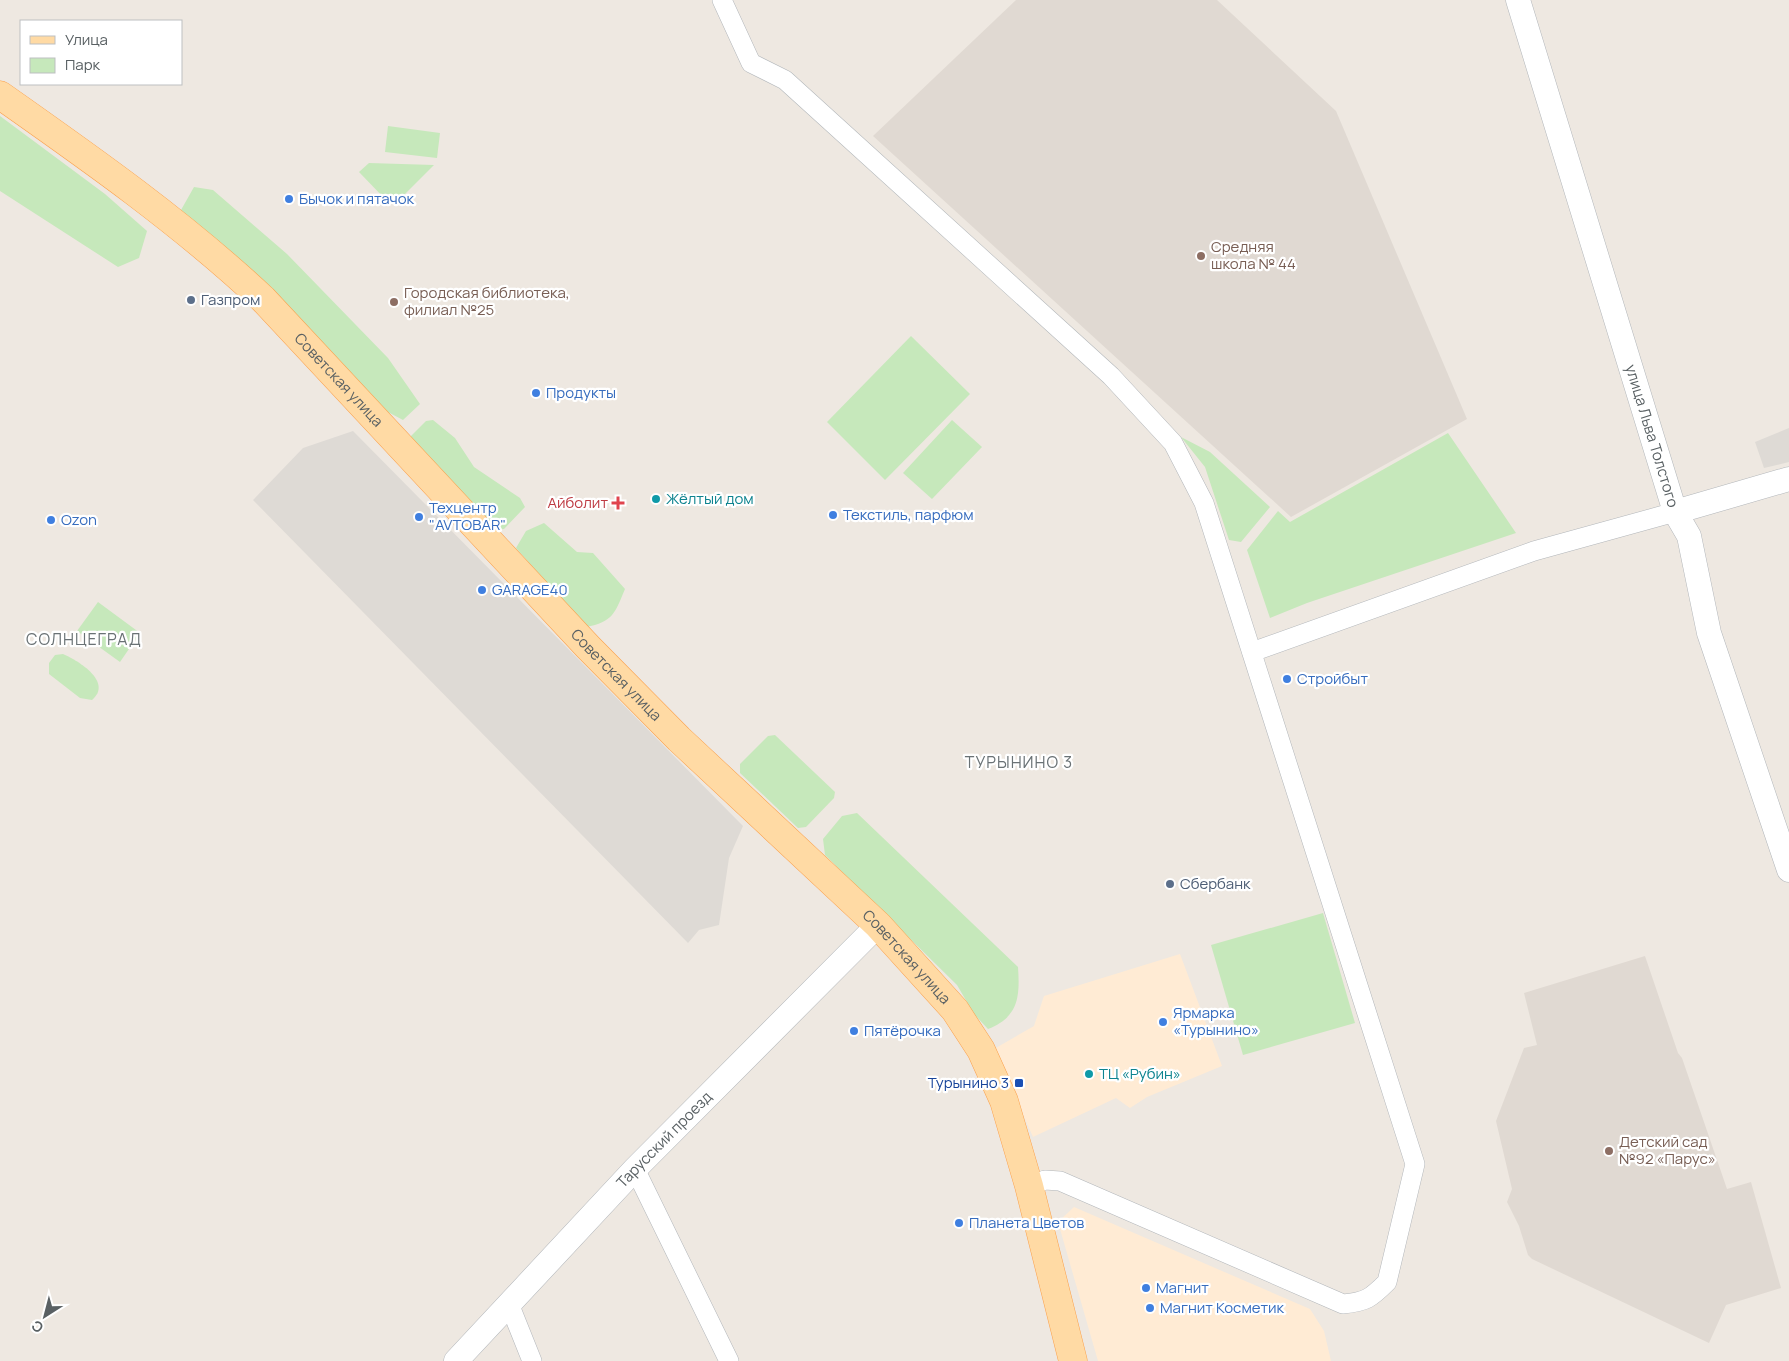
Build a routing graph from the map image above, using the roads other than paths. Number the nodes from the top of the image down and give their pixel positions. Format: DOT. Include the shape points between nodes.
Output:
graph roads {
  1 [pos="722,0"];
  2 [pos="1518,0"];
  3 [pos="0,95"];
  4 [pos="1789,479"];
  5 [pos="1675,512"];
  6 [pos="1252,652"];
  7 [pos="1789,870"];
  8 [pos="878,925"];
  9 [pos="635,1169"];
  10 [pos="1028,1186"];
  11 [pos="510,1306"];
  12 [pos="456,1361"];
  13 [pos="532,1361"];
  14 [pos="729,1361"];
  15 [pos="1073,1361"];
  1 -- 6 [label="street" via="751,63 785,80 1110,376 1173,444 1204,503"];
  2 -- 5 [label="street, улица Льва Толстого"];
  3 -- 8 [label="main road, Советская улица" via="152,203 256,293 583,642 679,739"];
  4 -- 5 [label="street"];
  5 -- 6 [label="street" via="1534,551"];
  5 -- 7 [label="street, улица Льва Толстого" via="1689,536 1709,633"];
  6 -- 10 [label="street" via="1415,1164 1387,1282 1362,1303 1344,1304 1060,1180 1045,1180"];
  8 -- 9 [label="street, Тарусский проезд"];
  8 -- 10 [label="main road, Советская улица" via="955,1010 981,1050 1004,1101"];
  9 -- 11 [label="street, Тарусский проезд"];
  9 -- 14 [label="street"];
  10 -- 15 [label="main road, Советская улица"];
  11 -- 12 [label="street, Тарусский проезд"];
  11 -- 13 [label="street"];
}
